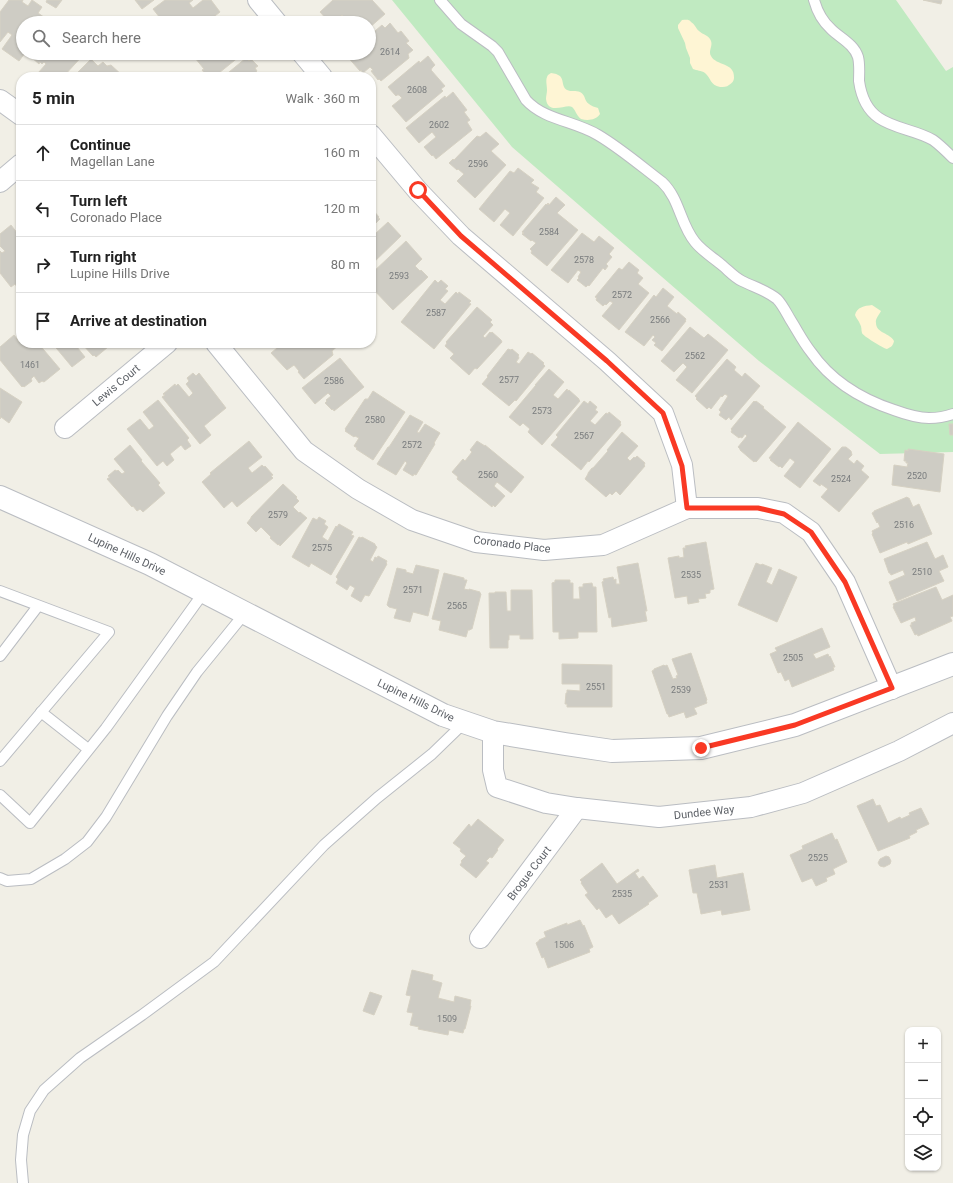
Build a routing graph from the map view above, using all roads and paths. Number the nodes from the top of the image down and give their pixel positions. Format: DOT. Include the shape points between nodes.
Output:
graph roads {
  1 [pos="258,0"];
  2 [pos="440,0"];
  3 [pos="814,0"];
  4 [pos="271,16"];
  5 [pos="308,60"];
  6 [pos="318,72"];
  7 [pos="0,100"];
  8 [pos="16,111"];
  9 [pos="376,141"];
  10 [pos="953,158"];
  11 [pos="16,168"];
  12 [pos="0,182"];
  13 [pos="161,348"];
  14 [pos="220,348"];
  15 [pos="953,414"];
  16 [pos="66,428"];
  17 [pos="0,497"];
  18 [pos="687,508"];
  19 [pos="0,591"];
  20 [pos="204,592"];
  21 [pos="38,606"];
  22 [pos="246,613"];
  23 [pos="0,656"];
  24 [pos="953,664"];
  25 [pos="892,688"];
  26 [pos="41,712"];
  27 [pos="465,722"];
  28 [pos="953,723"];
  29 [pos="493,732"];
  30 [pos="88,749"];
  31 [pos="0,762"];
  32 [pos="0,795"];
  33 [pos="577,808"];
  34 [pos="0,878"];
  35 [pos="480,938"];
  36 [pos="23,1183"];
  1 -- 4 [label="street"];
  2 -- 15 [label="lane" via="461,24 498,52 531,105 546,114 597,134 662,182 669,189 695,242 734,277 766,291 778,300 811,353 831,375 863,398 909,416 940,418"];
  3 -- 10 [label="lane" via="823,21 853,47 858,57 862,96 870,110 889,124 933,140"];
  5 -- 6 [label="street"];
  7 -- 8 [label="street"];
  9 -- 18 [label="street" via="461,236 607,361 663,413 682,466"];
  11 -- 12 [label="street"];
  13 -- 16 [label="street, Lewis Court"];
  14 -- 18 [label="street, Coronado Place" via="304,451 358,489 412,520 476,542 544,550 603,545"];
  17 -- 20 [label="street, Lupine Hills Drive" via="150,564"];
  18 -- 25 [label="street, Coronado Place" via="764,509 784,514 811,532 845,582"];
  19 -- 21 [label="lane"];
  20 -- 22 [label="street, Lupine Hills Drive"];
  20 -- 30 [label="lane"];
  21 -- 23 [label="lane"];
  21 -- 26 [label="lane" via="109,632"];
  22 -- 27 [label="street, Lupine Hills Drive" via="443,715"];
  22 -- 34 [label="lane" via="197,672 167,716 106,817 86,842 65,859 31,879 7,881"];
  24 -- 25 [label="street, Lupine Hills Drive"];
  25 -- 29 [label="street, Lupine Hills Drive" via="795,725 701,748 612,751"];
  26 -- 30 [label="lane"];
  26 -- 31 [label="lane"];
  27 -- 29 [label="street, Lupine Hills Drive"];
  27 -- 36 [label="lane" via="432,754 324,845 214,962 80,1058 44,1090 30,1111 23,1135"];
  28 -- 33 [label="street, Dundee Way" via="898,751 802,793 751,807 659,817"];
  29 -- 33 [label="street, Dundee Way" via="493,770 497,787 546,803"];
  30 -- 32 [label="lane" via="30,823"];
  33 -- 35 [label="street, Brogue Court"];
}
